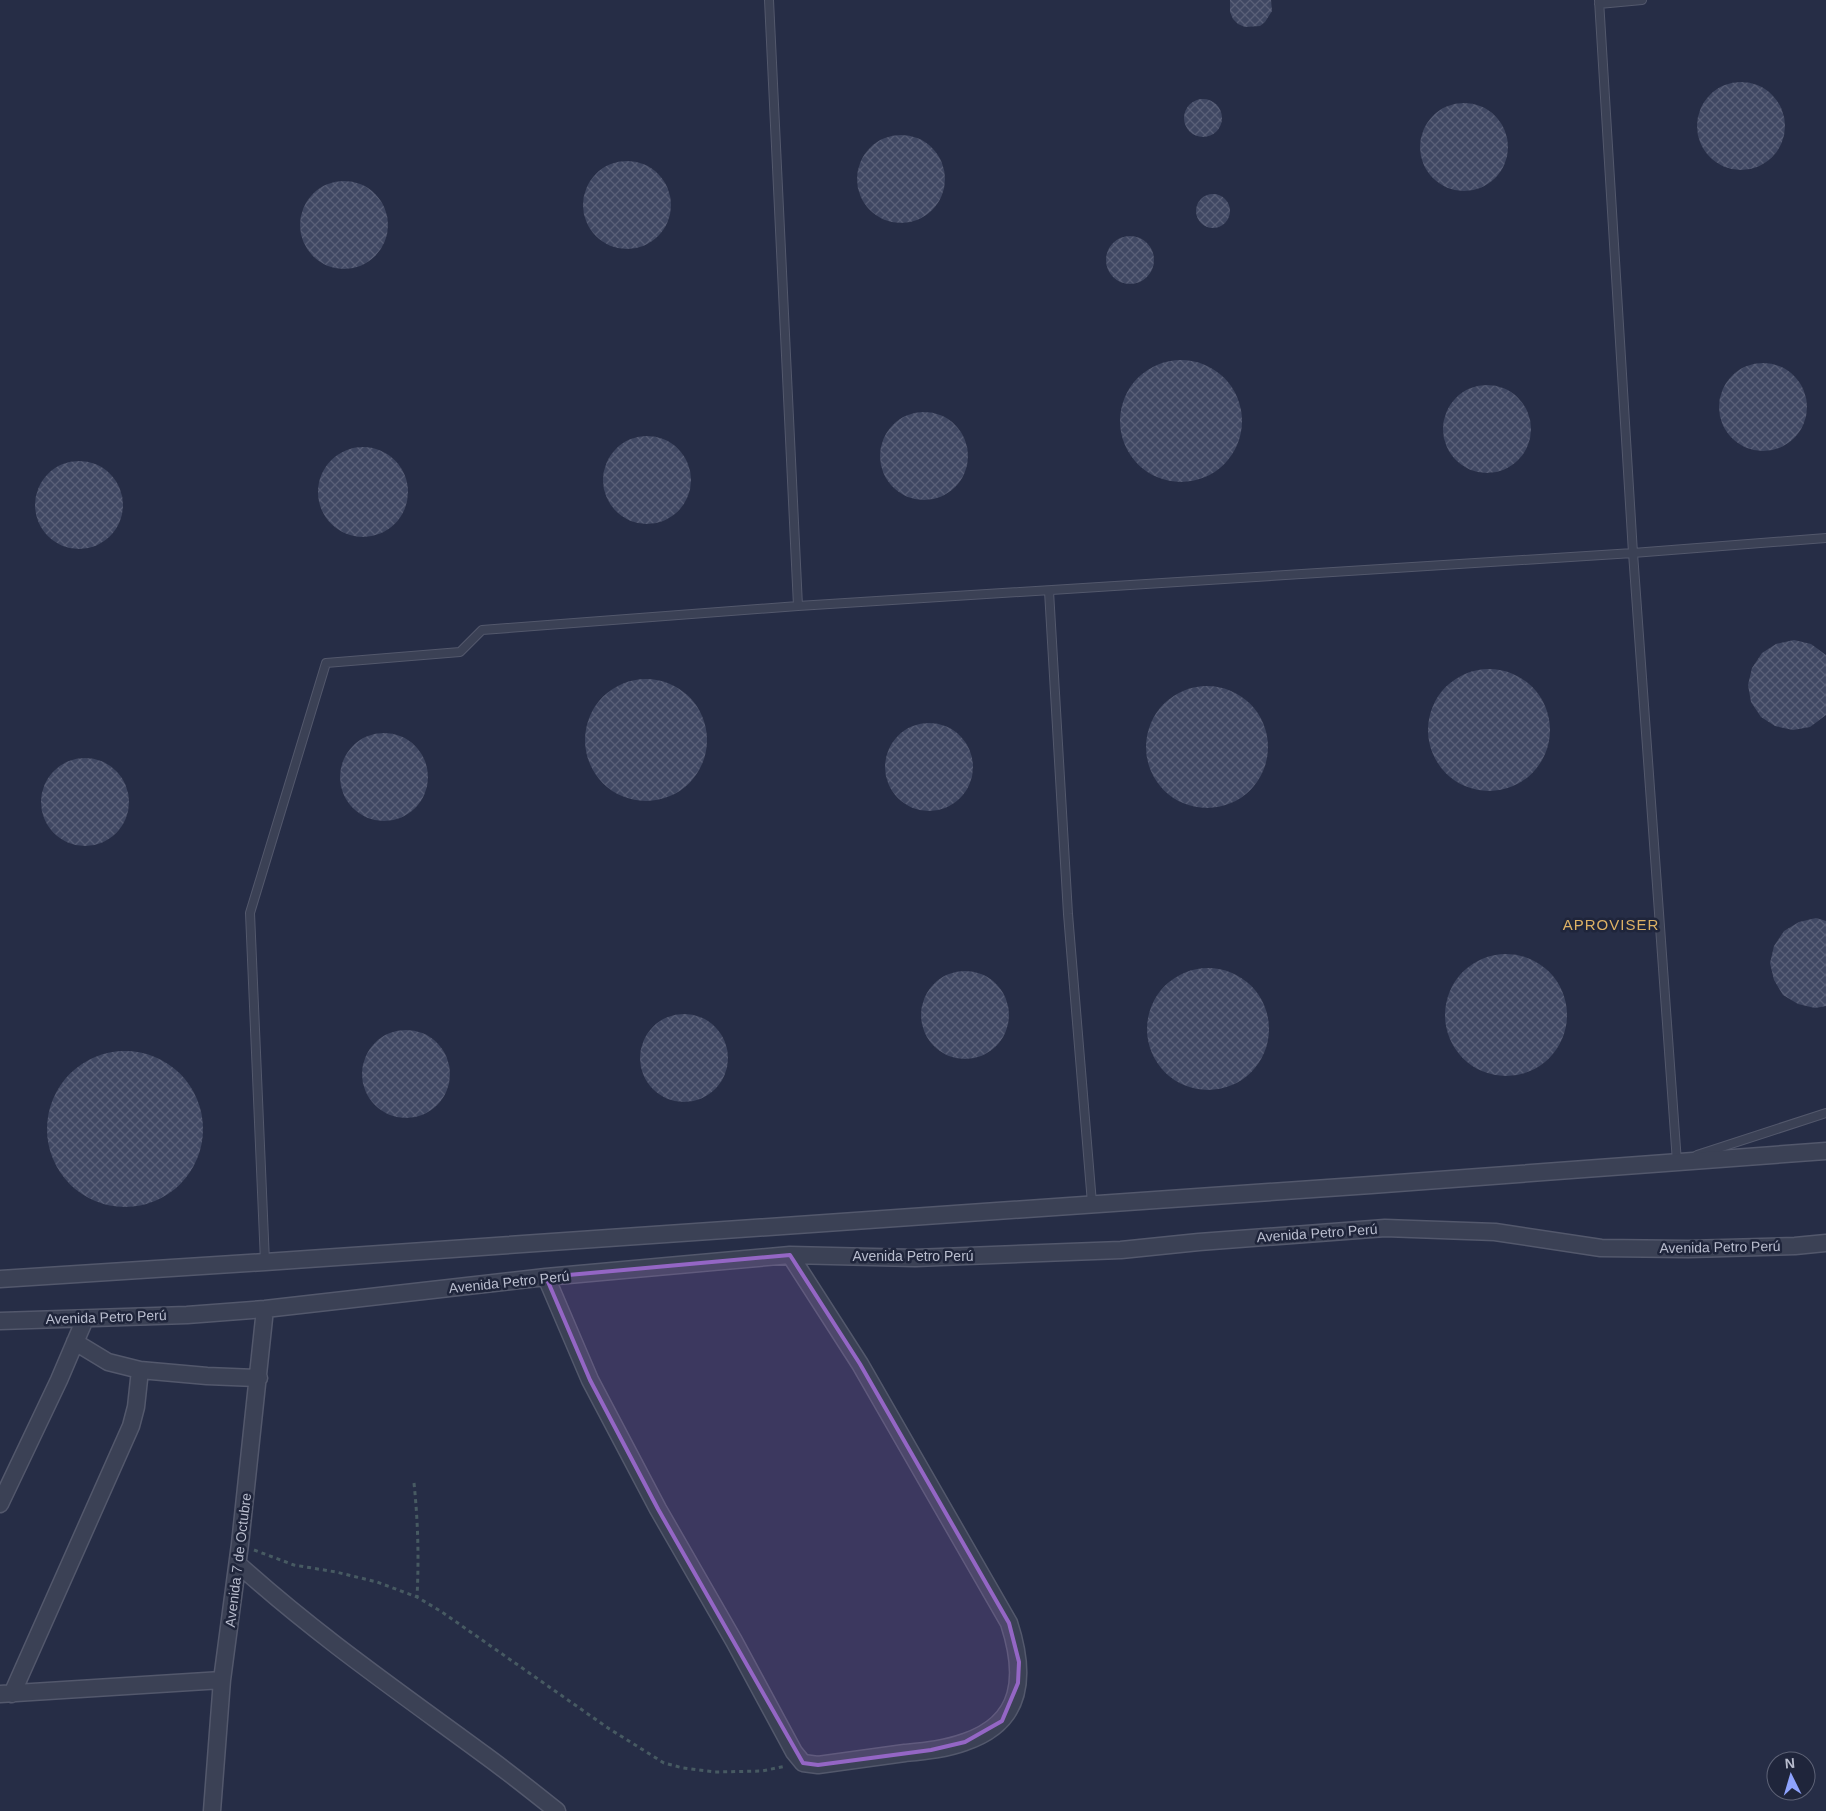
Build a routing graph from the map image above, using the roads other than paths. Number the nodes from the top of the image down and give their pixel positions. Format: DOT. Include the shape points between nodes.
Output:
graph roads {
  1 [pos="769,0"];
  2 [pos="1642,0"];
  3 [pos="1599,2"];
  4 [pos="1826,538"];
  5 [pos="1633,553"];
  6 [pos="1048,591"];
  7 [pos="798,606"];
  8 [pos="1826,1113"];
  9 [pos="1826,1151"];
  10 [pos="1676,1162"];
  11 [pos="1092,1203"];
  12 [pos="1826,1243"];
  13 [pos="790,1255"];
  14 [pos="265,1262"];
  15 [pos="546,1277"];
  16 [pos="0,1279"];
  17 [pos="265,1309"];
  18 [pos="85,1319"];
  19 [pos="0,1321"];
  20 [pos="75,1342"];
  21 [pos="140,1370"];
  22 [pos="258,1378"];
  23 [pos="0,1504"];
  24 [pos="238,1564"];
  25 [pos="222,1680"];
  26 [pos="6,1694"];
  27 [pos="212,1811"];
  28 [pos="557,1811"];
  1 -- 7 [label="lane"];
  2 -- 3 [label="lane"];
  3 -- 5 [label="lane"];
  4 -- 5 [label="lane"];
  5 -- 6 [label="lane"];
  5 -- 10 [label="lane"];
  6 -- 7 [label="lane"];
  6 -- 11 [label="lane" via="1068,914"];
  7 -- 14 [label="lane" via="482,630 460,652 326,663 250,913"];
  8 -- 10 [label="lane"];
  9 -- 10 [label="street"];
  10 -- 11 [label="street"];
  11 -- 14 [label="street"];
  12 -- 13 [label="street, Avenida Petro Perú" via="1688,1249 1601,1248 1495,1232 1386,1228 1121,1250 915,1258"];
  13 -- 15 [label="street, Avenida Petro Perú"];
  13 -- 15 [label="street" via="860,1364 1009,1623 1019,1662 1012,1704 1002,1721 986,1733 965,1742 931,1750 818,1765 804,1763 794,1752 590,1380"];
  14 -- 16 [label="street"];
  15 -- 17 [label="street, Avenida Petro Perú"];
  17 -- 18 [label="street, Avenida Petro Perú"];
  17 -- 22 [label="street, Avenida 7 de Octubre"];
  18 -- 19 [label="street, Avenida Petro Perú"];
  18 -- 20 [label="street"];
  20 -- 21 [label="street" via="108,1362"];
  20 -- 23 [label="street"];
  21 -- 22 [label="street"];
  21 -- 26 [label="street" via="131,1426"];
  22 -- 24 [label="street, Avenida 7 de Octubre"];
  24 -- 25 [label="street, Avenida 7 de Octubre"];
  24 -- 28 [label="street" via="307,1623"];
  25 -- 26 [label="street"];
  25 -- 27 [label="street, Avenida 7 de Octubre"];
}
